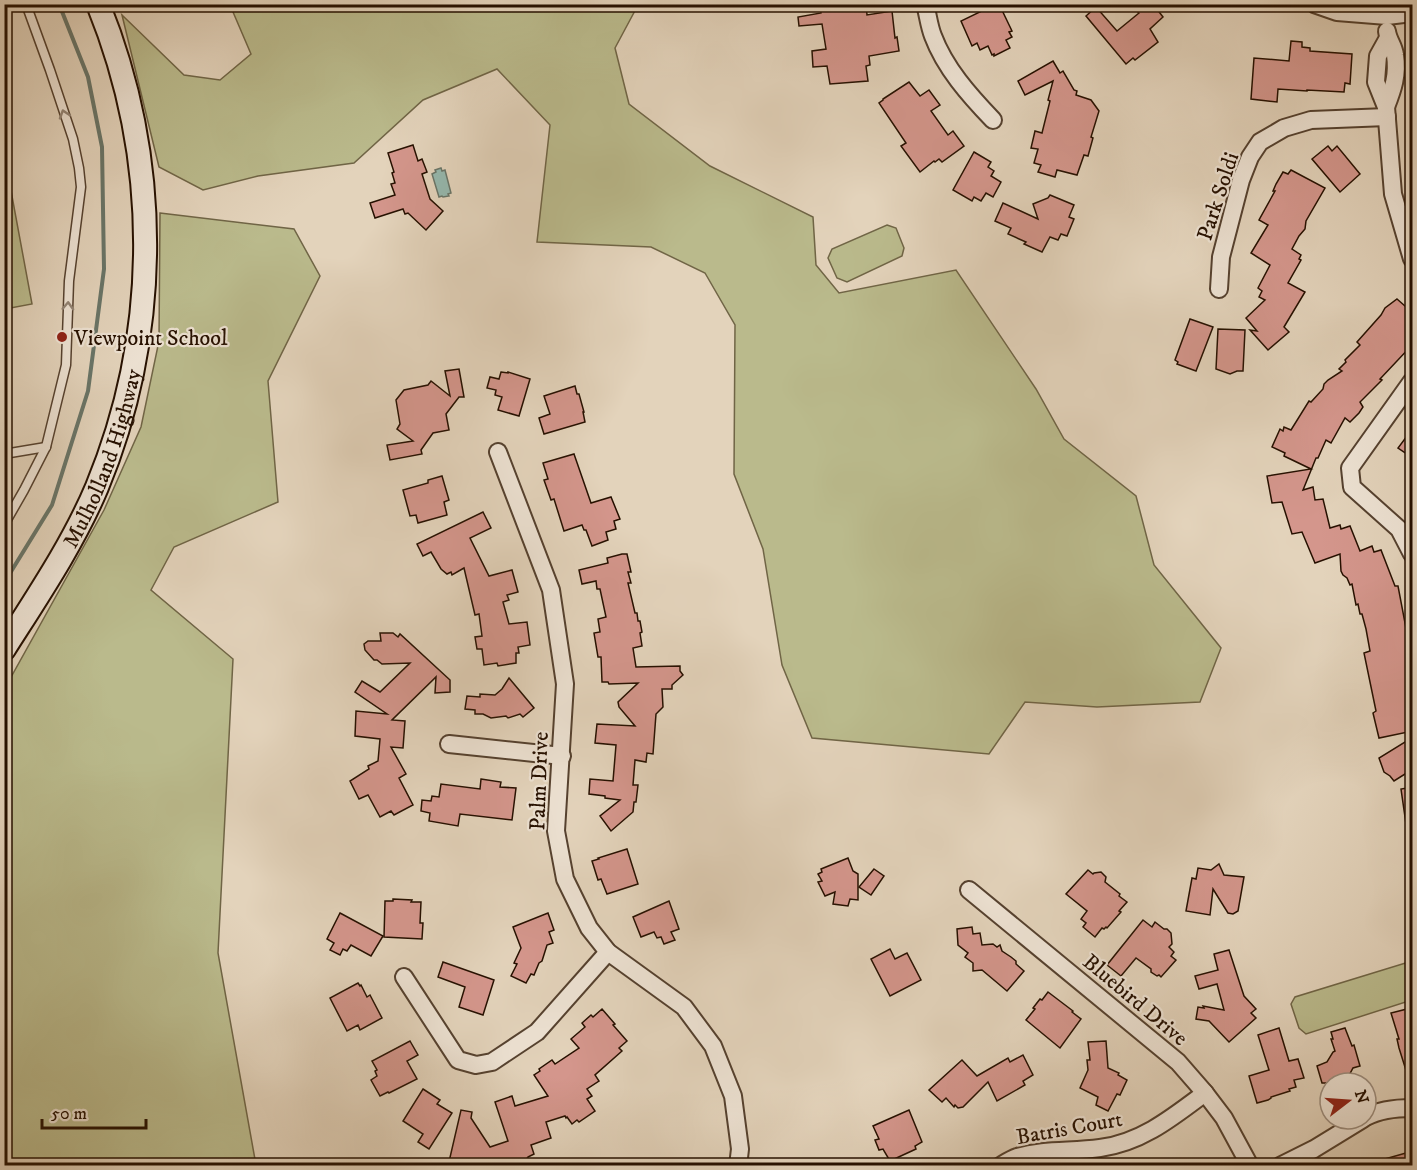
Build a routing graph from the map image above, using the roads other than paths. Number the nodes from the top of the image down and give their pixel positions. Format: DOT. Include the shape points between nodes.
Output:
graph roads {
  1 [pos="26,4"];
  2 [pos="98,4"];
  3 [pos="926,4"];
  4 [pos="1314,4"];
  5 [pos="1413,13"];
  6 [pos="1387,16"];
  7 [pos="1388,38"];
  8 [pos="1377,73"];
  9 [pos="1395,73"];
  10 [pos="1386,112"];
  11 [pos="993,120"];
  12 [pos="1413,259"];
  13 [pos="1220,289"];
  14 [pos="1413,381"];
  15 [pos="46,447"];
  16 [pos="498,452"];
  17 [pos="4,454"];
  18 [pos="4,525"];
  19 [pos="1413,554"];
  20 [pos="4,649"];
  21 [pos="449,744"];
  22 [pos="562,756"];
  23 [pos="969,890"];
  24 [pos="608,952"];
  25 [pos="404,977"];
  26 [pos="1206,1093"];
  27 [pos="1413,1108"];
  28 [pos="1378,1113"];
  29 [pos="1343,1131"];
  30 [pos="738,1166"];
  31 [pos="1000,1166"];
  32 [pos="1250,1166"];
  33 [pos="1280,1166"];
  15 -- 1 [label="lane, one-way" via="66,365 69,281 81,187 73,139"];
  2 -- 20 [label="main road, Mulholland Highway" via="122,74 142,173 146,225 140,324 122,412 96,489 60,559"];
  3 -- 11 [label="street" via="933,36 947,66"];
  4 -- 6 [label="street" via="1337,12"];
  5 -- 6 [label="street"];
  6 -- 7 [label="street"];
  7 -- 8 [label="street" via="1378,56"];
  7 -- 9 [label="street" via="1395,53"];
  8 -- 9 [label="street"];
  8 -- 10 [label="street"];
  9 -- 10 [label="street"];
  10 -- 12 [label="street" via="1393,194"];
  10 -- 13 [label="street, Park Soldi" via="1311,120 1284,128 1260,142 1241,180 1221,257"];
  14 -- 19 [label="street" via="1350,468 1352,487 1399,529"];
  15 -- 17 [label="lane"];
  15 -- 18 [label="lane"];
  16 -- 22 [label="street, Palm Drive" via="551,590 565,684"];
  21 -- 22 [label="street"];
  22 -- 24 [label="street, Palm Drive" via="556,831 566,879 589,928"];
  23 -- 26 [label="street, Bluebird Drive" via="1178,1062"];
  24 -- 25 [label="street" via="537,1032 492,1062 476,1065 458,1060"];
  24 -- 30 [label="street, Palm Drive" via="684,1007 713,1046 733,1096 740,1149"];
  26 -- 31 [label="street, Batris Court" via="1157,1128 1127,1142 1036,1153"];
  26 -- 32 [label="street, Bluebird Drive"];
  27 -- 28 [label="street"];
  29 -- 33 [label="street"];
}
